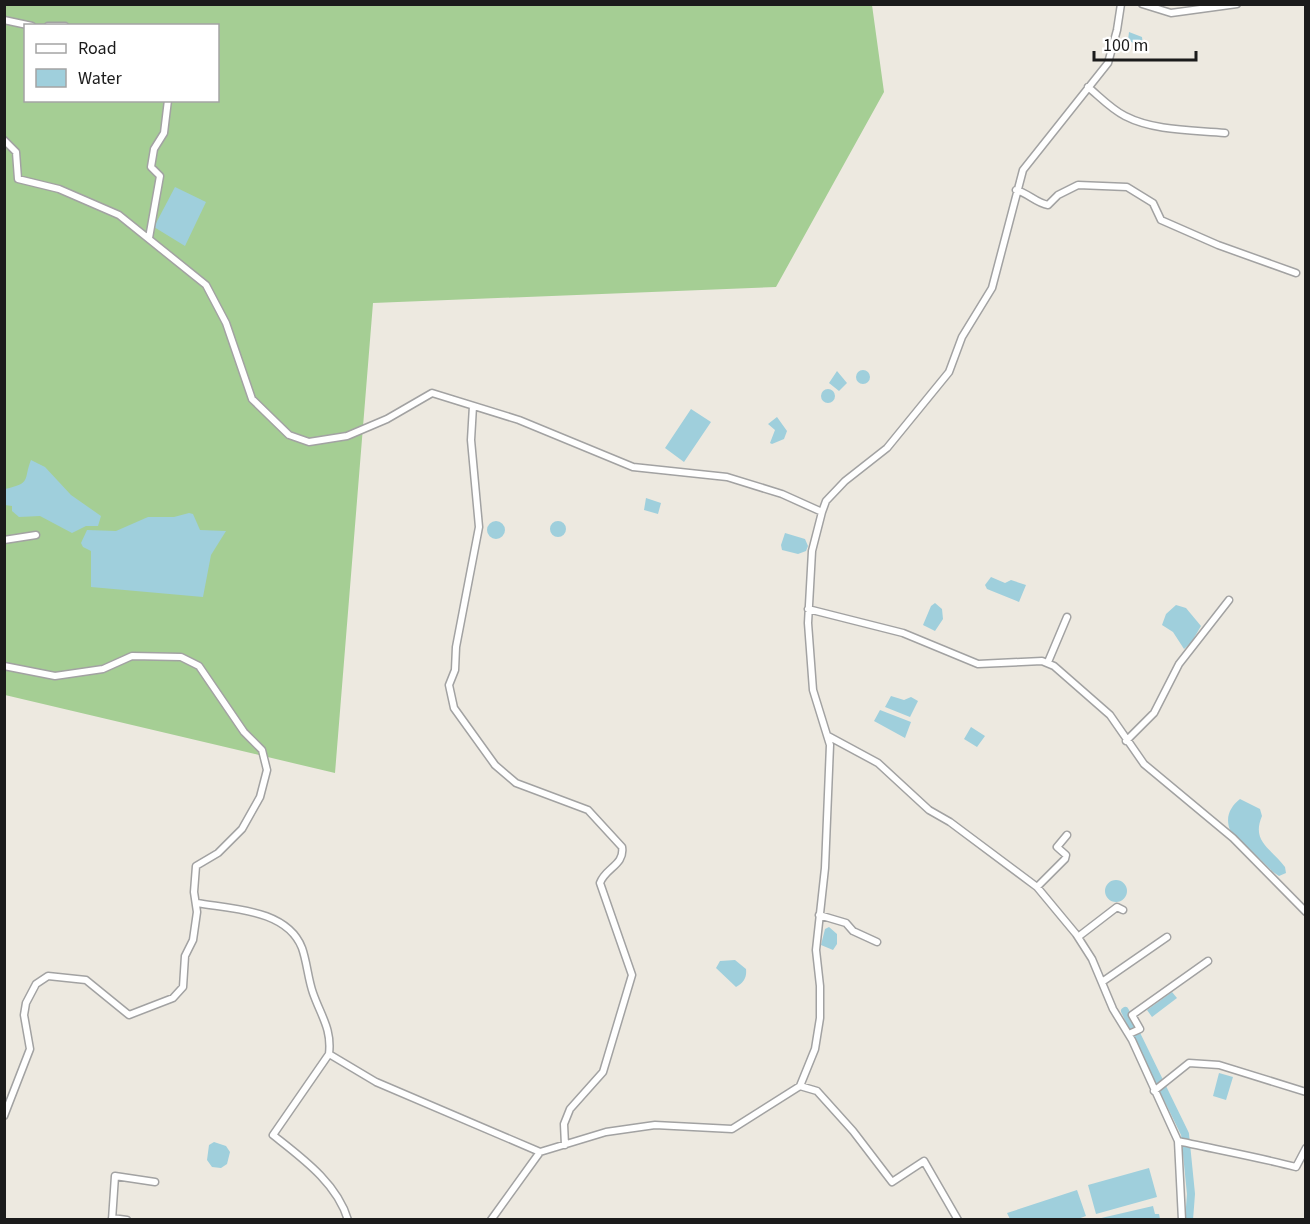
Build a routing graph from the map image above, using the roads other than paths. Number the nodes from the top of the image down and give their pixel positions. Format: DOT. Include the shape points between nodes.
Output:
graph roads {
  1 [pos="1121,4"];
  2 [pos="1142,4"];
  3 [pos="1237,4"];
  4 [pos="4,20"];
  5 [pos="24,24"];
  6 [pos="1088,87"];
  7 [pos="168,102"];
  8 [pos="1225,133"];
  9 [pos="4,140"];
  10 [pos="1016,190"];
  11 [pos="149,238"];
  12 [pos="1296,273"];
  13 [pos="473,406"];
  14 [pos="822,512"];
  15 [pos="36,536"];
  16 [pos="4,540"];
  17 [pos="1229,600"];
  18 [pos="808,609"];
  19 [pos="1068,617"];
  20 [pos="1048,662"];
  21 [pos="4,666"];
  22 [pos="827,736"];
  23 [pos="1126,741"];
  24 [pos="1067,835"];
  25 [pos="1036,887"];
  26 [pos="197,903"];
  27 [pos="1124,910"];
  28 [pos="1305,912"];
  29 [pos="819,915"];
  30 [pos="1078,937"];
  31 [pos="1167,937"];
  32 [pos="878,942"];
  33 [pos="1208,961"];
  34 [pos="1102,982"];
  35 [pos="1129,1034"];
  36 [pos="328,1054"];
  37 [pos="800,1086"];
  38 [pos="1154,1091"];
  39 [pos="1305,1092"];
  40 [pos="4,1116"];
  41 [pos="1178,1141"];
  42 [pos="565,1144"];
  43 [pos="1305,1148"];
  44 [pos="540,1152"];
  45 [pos="156,1182"];
  46 [pos="112,1219"];
  47 [pos="127,1220"];
  48 [pos="348,1220"];
  49 [pos="491,1220"];
  50 [pos="958,1220"];
  51 [pos="1182,1220"];
  1 -- 6 [label="street" via="1107,63"];
  2 -- 3 [label="street" via="1170,13"];
  4 -- 5 [label="street"];
  6 -- 8 [label="street" via="1136,121"];
  6 -- 10 [label="street" via="1023,170"];
  7 -- 11 [label="street" via="164,133 154,149 151,167 160,176"];
  9 -- 11 [label="street" via="16,152 18,179 59,189 119,215"];
  10 -- 12 [label="street" via="1048,205 1078,185 1128,187 1153,203 1161,220"];
  10 -- 14 [label="street" via="992,288 962,336 949,372 887,448 845,481 826,501"];
  11 -- 13 [label="street" via="206,285 226,323 252,399 290,435 309,442 347,436 432,393"];
  13 -- 14 [label="street" via="519,420 633,467 728,477"];
  13 -- 42 [label="street" via="471,440 478,527 455,670 449,685 454,708 495,765 516,783 588,810 622,847 623,853 600,883 632,975 603,1072 570,1109 564,1124"];
  14 -- 18 [label="street" via="812,551"];
  15 -- 16 [label="street"];
  17 -- 23 [label="street" via="1179,664 1154,712"];
  18 -- 20 [label="street" via="903,633 978,664"];
  18 -- 22 [label="street" via="813,690"];
  19 -- 20 [label="street"];
  20 -- 23 [label="street" via="1110,715"];
  21 -- 26 [label="street" via="55,675 103,669 132,656 181,657 199,666 244,732 262,750 267,770 260,797 242,829 218,853 196,866"];
  22 -- 25 [label="street" via="878,763 929,810"];
  22 -- 29 [label="street" via="830,745 825,868"];
  23 -- 28 [label="street" via="1144,764 1233,838"];
  24 -- 25 [label="street" via="1057,847 1066,855 1065,859"];
  25 -- 30 [label="street"];
  26 -- 36 [label="street" via="266,915 295,938 302,948 317,1004 328,1024"];
  26 -- 40 [label="street" via="193,940 185,956 183,987 173,998 129,1015 86,980 48,976 36,984 24,1015 30,1049"];
  27 -- 30 [label="street" via="1117,908"];
  29 -- 32 [label="street" via="846,923"];
  29 -- 37 [label="street" via="816,950 820,1018"];
  30 -- 34 [label="street"];
  31 -- 34 [label="street"];
  33 -- 35 [label="street" via="1132,1015 1140,1029"];
  34 -- 35 [label="street"];
  35 -- 38 [label="street"];
  36 -- 44 [label="street" via="376,1082"];
  36 -- 48 [label="street" via="273,1135 322,1177 339,1199"];
  37 -- 42 [label="street" via="732,1129 656,1125 606,1132"];
  37 -- 50 [label="street" via="817,1092 892,1182 924,1161"];
  38 -- 39 [label="street" via="1189,1064 1219,1065"];
  38 -- 41 [label="street"];
  41 -- 43 [label="street" via="1296,1167"];
  41 -- 51 [label="street"];
  42 -- 44 [label="street"];
  44 -- 49 [label="street"];
  45 -- 46 [label="street" via="115,1176"];
  46 -- 47 [label="street"];
}
